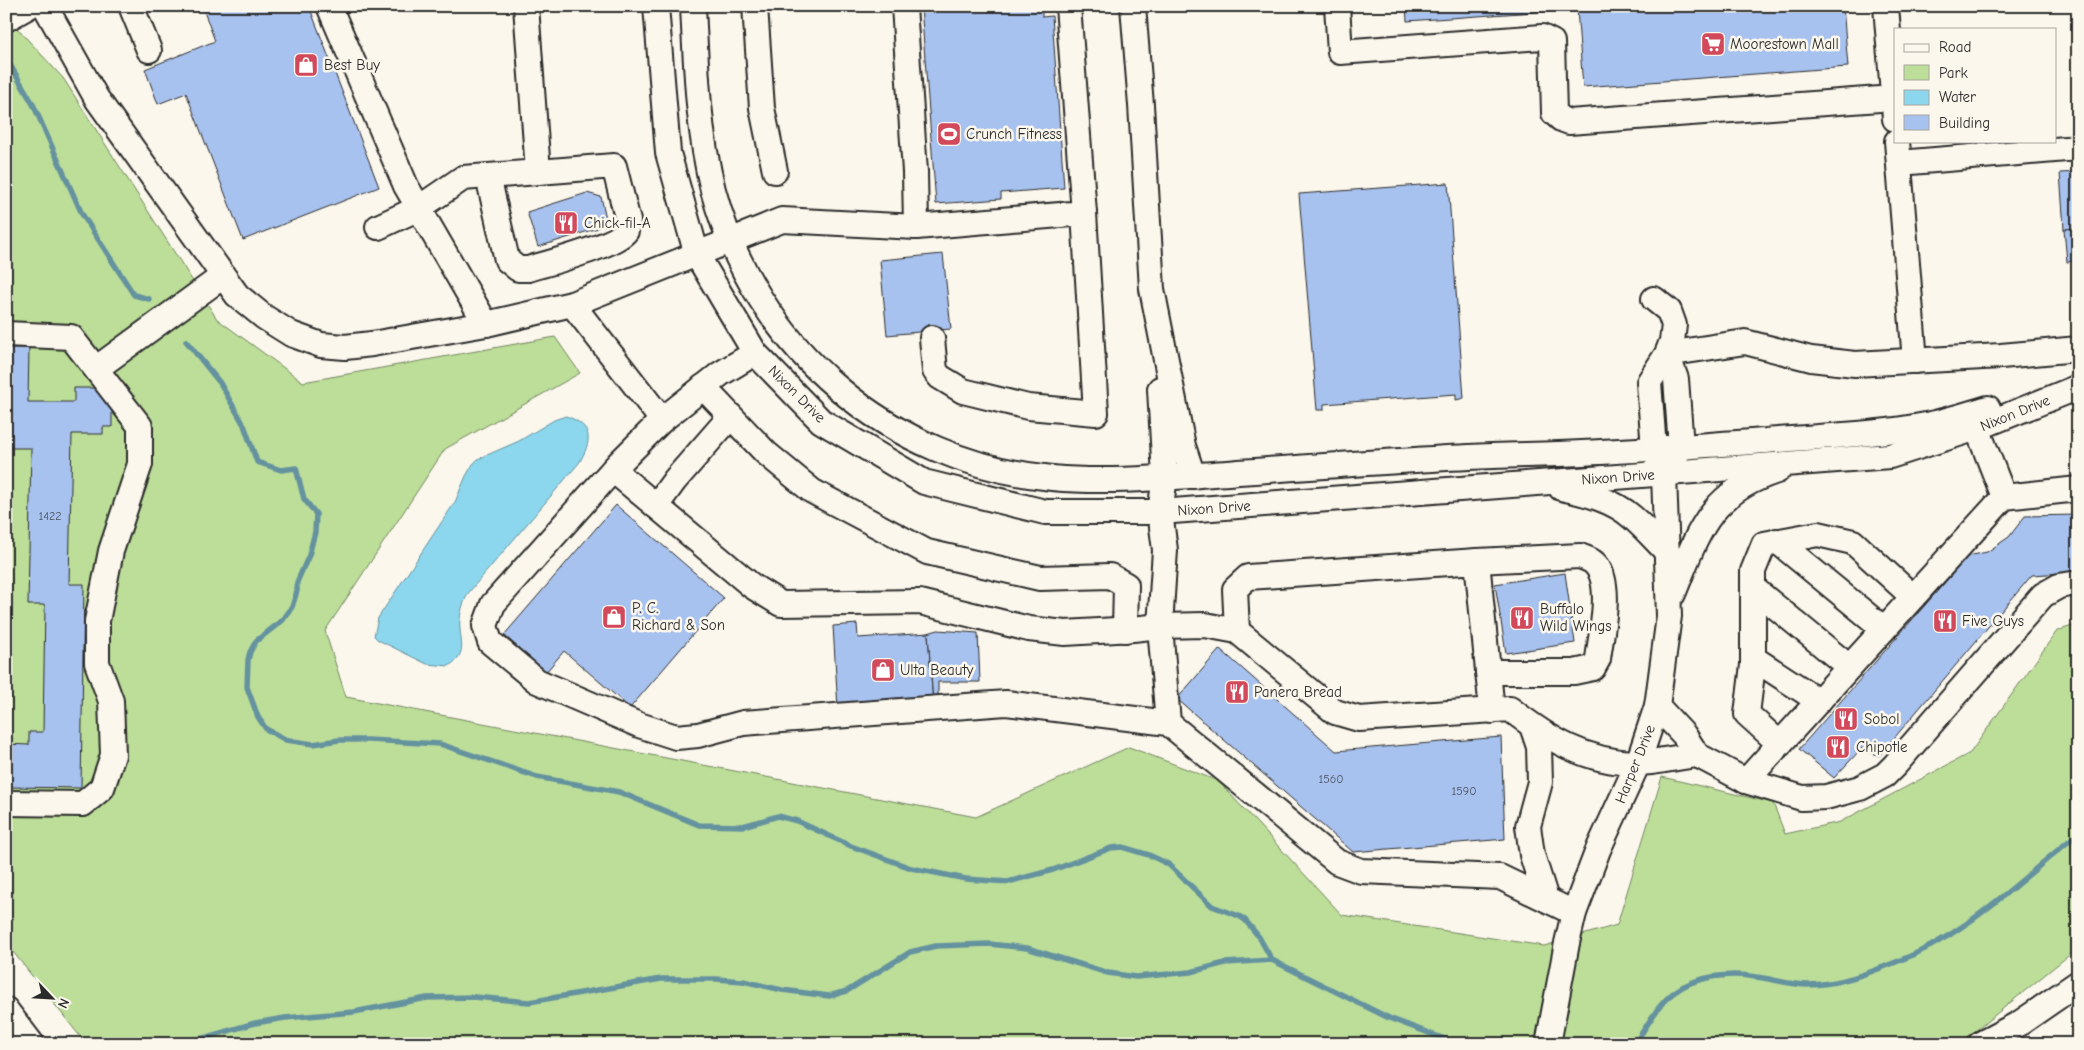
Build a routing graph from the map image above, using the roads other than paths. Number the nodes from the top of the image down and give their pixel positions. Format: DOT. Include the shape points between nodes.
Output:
graph roads {
  1 [pos="29,6"];
  2 [pos="45,6"];
  3 [pos="131,6"];
  4 [pos="329,6"];
  5 [pos="526,6"];
  6 [pos="656,6"];
  7 [pos="693,6"];
  8 [pos="755,6"];
  9 [pos="904,6"];
  10 [pos="1068,6"];
  11 [pos="1133,6"];
  12 [pos="1337,6"];
  13 [pos="1886,6"];
  14 [pos="6,19"];
  15 [pos="149,50"];
  16 [pos="1894,109"];
  17 [pos="2078,148"];
  18 [pos="1898,152"];
  19 [pos="776,171"];
  20 [pos="538,172"];
  21 [pos="488,176"];
  22 [pos="419,208"];
  23 [pos="1084,213"];
  24 [pos="378,227"];
  25 [pos="916,227"];
  26 [pos="732,242"];
  27 [pos="697,254"];
  28 [pos="223,276"];
  29 [pos="1654,299"];
  30 [pos="572,304"];
  31 [pos="1155,308"];
  32 [pos="486,324"];
  33 [pos="6,334"];
  34 [pos="932,338"];
  35 [pos="2078,349"];
  36 [pos="755,353"];
  37 [pos="1667,354"];
  38 [pos="1915,361"];
  39 [pos="97,368"];
  40 [pos="703,387"];
  41 [pos="2077,388"];
  42 [pos="730,417"];
  43 [pos="662,420"];
  44 [pos="1977,428"];
  45 [pos="1681,447"];
  46 [pos="1654,449"];
  47 [pos="1804,463"];
  48 [pos="613,470"];
  49 [pos="1664,474"];
  50 [pos="1193,476"];
  51 [pos="1165,477"];
  52 [pos="1537,483"];
  53 [pos="2078,489"];
  54 [pos="2004,497"];
  55 [pos="656,506"];
  56 [pos="1160,512"];
  57 [pos="1777,541"];
  58 [pos="1668,553"];
  59 [pos="1477,561"];
  60 [pos="2078,583"];
  61 [pos="1753,588"];
  62 [pos="1913,597"];
  63 [pos="1669,602"];
  64 [pos="1160,626"];
  65 [pos="1884,629"];
  66 [pos="1125,630"];
  67 [pos="1236,632"];
  68 [pos="1753,658"];
  69 [pos="1849,668"];
  70 [pos="1488,672"];
  71 [pos="1819,701"];
  72 [pos="1657,706"];
  73 [pos="1492,711"];
  74 [pos="1168,723"];
  75 [pos="1532,726"];
  76 [pos="1780,744"];
  77 [pos="1697,755"];
  78 [pos="1638,763"];
  79 [pos="1746,781"];
  80 [pos="6,803"];
  81 [pos="1546,899"];
  82 [pos="1574,914"];
  83 [pos="2078,983"];
  84 [pos="6,1010"];
  85 [pos="32,1044"];
  86 [pos="1548,1044"];
  87 [pos="1980,1044"];
  1 -- 14 [label="street"];
  2 -- 28 [label="street" via="97,99"];
  3 -- 15 [label="street"];
  4 -- 22 [label="street" via="406,186"];
  5 -- 20 [label="street"];
  6 -- 27 [label="street, Nixon Drive" via="668,153"];
  7 -- 26 [label="street, Nixon Drive" via="705,153"];
  8 -- 19 [label="street" via="762,108"];
  9 -- 25 [label="street"];
  10 -- 23 [label="street"];
  11 -- 31 [label="street"];
  12 -- 16 [label="street" via="1340,52 1547,39 1552,42 1554,113 1569,122"];
  13 -- 16 [label="street"];
  17 -- 18 [label="street"];
  18 -- 38 [label="street"];
  20 -- 21 [label="street"];
  20 -- 21 [label="street" via="614,166 628,221 624,234 592,249 523,270 513,267 507,260"];
  21 -- 22 [label="street" via="463,178"];
  22 -- 24 [label="street"];
  22 -- 32 [label="street"];
  23 -- 25 [label="street"];
  23 -- 34 [label="street" via="1096,412 1028,407 963,391 935,371"];
  25 -- 26 [label="street" via="782,220"];
  26 -- 27 [label="street"];
  26 -- 51 [label="street, Nixon Drive" via="760,300 782,332 836,387 898,430 971,462 1011,472 1091,480"];
  27 -- 30 [label="street"];
  27 -- 36 [label="street, Nixon Drive"];
  28 -- 32 [label="street" via="237,295 264,317 291,334 321,345 372,344"];
  28 -- 39 [label="street"];
  29 -- 37 [label="street, Harper Drive" via="1669,311 1674,325"];
  30 -- 32 [label="street"];
  30 -- 43 [label="street"];
  31 -- 50 [label="street" via="1183,446"];
  31 -- 51 [label="street"];
  33 -- 39 [label="street" via="71,337"];
  35 -- 38 [label="street"];
  36 -- 40 [label="street"];
  36 -- 56 [label="street, Nixon Drive" via="821,421 924,482 1046,512"];
  37 -- 38 [label="street" via="1745,342 1811,359 1855,364"];
  37 -- 45 [label="street" via="1676,379"];
  37 -- 46 [label="street, Harper Drive" via="1649,382"];
  39 -- 80 [label="street" via="140,426 140,464 111,551 97,621 97,664 111,701 113,755 102,788 83,804"];
  40 -- 42 [label="street"];
  40 -- 43 [label="street"];
  41 -- 44 [label="street, Nixon Drive"];
  41 -- 45 [label="street, Nixon Drive" via="1998,405 1930,425"];
  42 -- 55 [label="street" via="674,480"];
  42 -- 66 [label="street" via="766,454 812,491 927,552 1040,578 1110,576 1126,585"];
  43 -- 48 [label="street"];
  44 -- 47 [label="street, Nixon Drive" via="1890,456"];
  44 -- 54 [label="street"];
  45 -- 46 [label="street, Nixon Drive"];
  45 -- 49 [label="street"];
  46 -- 49 [label="street, Harper Drive"];
  46 -- 50 [label="street, Nixon Drive" via="1394,460"];
  47 -- 49 [label="street, Nixon Drive"];
  47 -- 63 [label="street" via="1762,476 1732,492 1711,512 1695,540"];
  48 -- 55 [label="street"];
  48 -- 74 [label="street" via="493,604 484,626 490,642 537,681 676,737 698,735 743,723 1006,703"];
  49 -- 52 [label="street, Nixon Drive"];
  49 -- 58 [label="street, Harper Drive"];
  50 -- 51 [label="street, Nixon Drive"];
  51 -- 56 [label="street"];
  52 -- 56 [label="street, Nixon Drive"];
  52 -- 58 [label="street" via="1585,493 1607,502 1631,516"];
  53 -- 54 [label="street"];
  54 -- 62 [label="street"];
  55 -- 66 [label="street" via="752,586 782,604 920,602 1029,629 1066,633"];
  56 -- 64 [label="street" via="1165,550"];
  57 -- 61 [label="street" via="1764,544 1753,571"];
  57 -- 62 [label="street" via="1818,534 1853,542"];
  57 -- 65 [label="street"];
  58 -- 63 [label="street, Harper Drive"];
  59 -- 67 [label="street" via="1248,577 1235,589"];
  59 -- 70 [label="street"];
  59 -- 70 [label="street" via="1580,556 1593,562 1606,586 1598,659 1593,668 1574,672"];
  60 -- 79 [label="street" via="2052,589 2033,605 1885,775 1844,793 1815,798 1802,798"];
  61 -- 68 [label="street"];
  61 -- 69 [label="street"];
  62 -- 65 [label="street"];
  63 -- 72 [label="street, Harper Drive"];
  64 -- 66 [label="street"];
  64 -- 67 [label="street" via="1205,625"];
  64 -- 74 [label="street"];
  65 -- 69 [label="street"];
  67 -- 73 [label="street" via="1335,712 1359,719"];
  68 -- 71 [label="street"];
  68 -- 76 [label="street" via="1747,714"];
  69 -- 71 [label="street"];
  70 -- 73 [label="street"];
  71 -- 76 [label="street"];
  72 -- 77 [label="street" via="1684,735"];
  72 -- 78 [label="street, Harper Drive"];
  73 -- 75 [label="street" via="1510,709"];
  74 -- 81 [label="street" via="1337,862 1361,871 1500,877"];
  75 -- 78 [label="street" via="1584,754 1605,761"];
  75 -- 81 [label="street" via="1539,747 1540,782 1528,826 1532,856"];
  76 -- 79 [label="street"];
  77 -- 78 [label="street"];
  77 -- 79 [label="street"];
  78 -- 82 [label="street, Harper Drive" via="1598,850"];
  81 -- 82 [label="street"];
  82 -- 86 [label="street, Harper Drive"];
  83 -- 87 [label="street" via="2020,1023"];
  84 -- 85 [label="street"];
}
